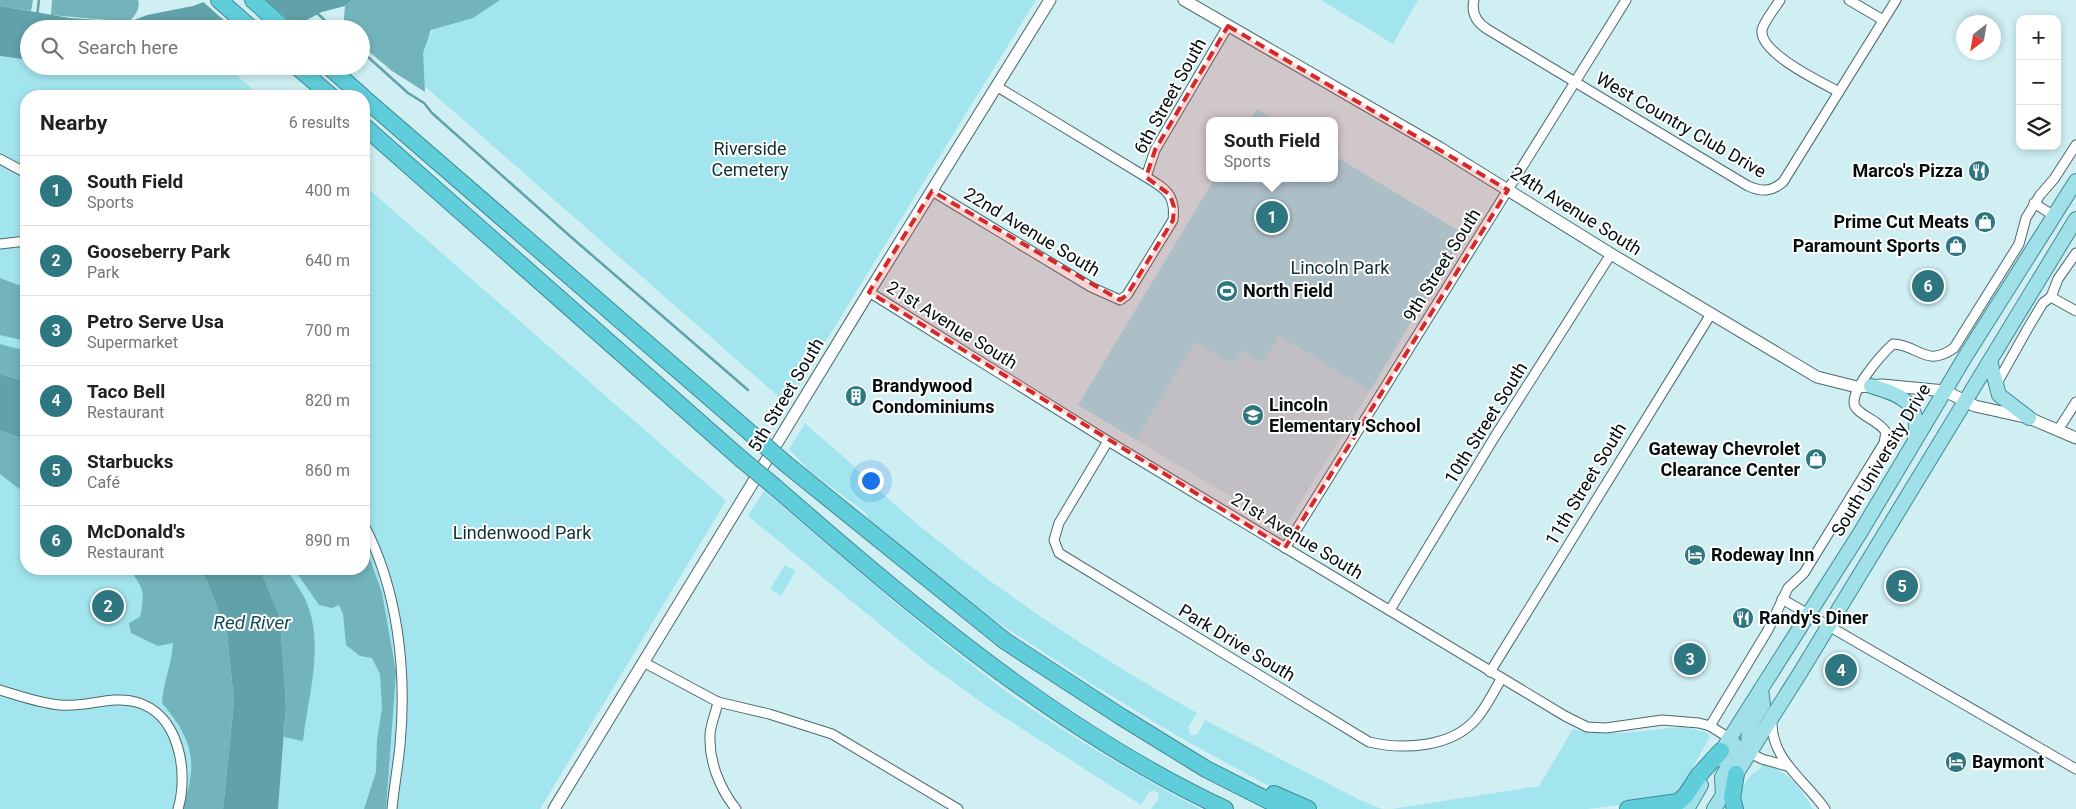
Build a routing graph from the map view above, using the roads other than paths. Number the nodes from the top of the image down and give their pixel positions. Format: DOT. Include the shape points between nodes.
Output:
graph roads {
  1 [pos="220,0"];
  2 [pos="253,0"];
  3 [pos="1050,0"];
  4 [pos="1184,0"];
  5 [pos="1474,0"];
  6 [pos="1626,0"];
  7 [pos="1780,0"];
  8 [pos="1848,0"];
  9 [pos="1896,0"];
  10 [pos="242,20"];
  11 [pos="275,20"];
  12 [pos="1883,20"];
  13 [pos="1228,26"];
  14 [pos="306,75"];
  15 [pos="338,75"];
  16 [pos="1574,83"];
  17 [pos="996,86"];
  18 [pos="324,90"];
  19 [pos="355,90"];
  20 [pos="1839,92"];
  21 [pos="370,103"];
  22 [pos="370,131"];
  23 [pos="2076,146"];
  24 [pos="0,159"];
  25 [pos="20,170"];
  26 [pos="1146,177"];
  27 [pos="2076,181"];
  28 [pos="1508,190"];
  29 [pos="932,191"];
  30 [pos="2076,197"];
  31 [pos="2034,203"];
  32 [pos="2054,216"];
  33 [pos="2076,218"];
  34 [pos="20,242"];
  35 [pos="0,244"];
  36 [pos="1611,254"];
  37 [pos="2076,254"];
  38 [pos="869,292"];
  39 [pos="2051,297"];
  40 [pos="2028,298"];
  41 [pos="1116,299"];
  42 [pos="2076,311"];
  43 [pos="1711,314"];
  44 [pos="1990,361"];
  45 [pos="1864,387"];
  46 [pos="1995,387"];
  47 [pos="1945,391"];
  48 [pos="1965,401"];
  49 [pos="2076,402"];
  50 [pos="2030,418"];
  51 [pos="2058,430"];
  52 [pos="2076,438"];
  53 [pos="1108,441"];
  54 [pos="1915,442"];
  55 [pos="370,536"];
  56 [pos="1285,548"];
  57 [pos="1782,599"];
  58 [pos="1390,610"];
  59 [pos="1808,614"];
  60 [pos="1828,626"];
  61 [pos="644,663"];
  62 [pos="1490,672"];
  63 [pos="1501,679"];
  64 [pos="1761,689"];
  65 [pos="0,690"];
  66 [pos="718,702"];
  67 [pos="1772,719"];
  68 [pos="1710,726"];
  69 [pos="1725,745"];
  70 [pos="1174,749"];
  71 [pos="1750,753"];
  72 [pos="1787,766"];
  73 [pos="2076,769"];
  74 [pos="1736,774"];
  75 [pos="1723,795"];
  76 [pos="178,809"];
  77 [pos="392,809"];
  78 [pos="554,809"];
  79 [pos="736,809"];
  80 [pos="958,809"];
  81 [pos="1226,809"];
  82 [pos="1285,809"];
  83 [pos="1308,809"];
  84 [pos="1628,809"];
  85 [pos="1687,809"];
  86 [pos="1714,809"];
  87 [pos="1735,809"];
  88 [pos="1825,809"];
  1 -- 10 [label="highway"];
  2 -- 11 [label="highway"];
  3 -- 17 [label="street, 5th Street South"];
  4 -- 13 [label="street, 24th Avenue South"];
  5 -- 16 [label="street, West Country Club Drive" via="1472,11 1482,25"];
  6 -- 16 [label="street, 9th Street South"];
  7 -- 20 [label="street" via="1762,29 1763,40 1805,74"];
  8 -- 12 [label="street"];
  9 -- 12 [label="street, West Country Club Drive"];
  12 -- 20 [label="street, West Country Club Drive"];
  13 -- 26 [label="street, 6th Street South" via="1155,150"];
  13 -- 28 [label="street, 24th Avenue South"];
  14 -- 18 [label="highway"];
  15 -- 19 [label="highway"];
  16 -- 20 [label="street, West Country Club Drive" via="1748,186 1767,191 1783,182"];
  16 -- 28 [label="street, 9th Street South"];
  17 -- 26 [label="street"];
  17 -- 29 [label="street, 5th Street South"];
  21 -- 70 [label="highway, bridge" via="786,464 1005,641"];
  22 -- 81 [label="highway, bridge" via="740,458 874,573 993,668 1104,743 1191,793"];
  23 -- 31 [label="street"];
  24 -- 25 [label="street"];
  26 -- 41 [label="street, 6th Street South" via="1170,195 1174,207 1173,220 1128,295"];
  27 -- 32 [label="main road, South University Drive"];
  28 -- 36 [label="street, 24th Avenue South"];
  28 -- 56 [label="street, 9th Street South"];
  29 -- 38 [label="street, 5th Street South"];
  29 -- 41 [label="street, 22nd Avenue South"];
  30 -- 33 [label="main road" via="2070,211"];
  31 -- 32 [label="street"];
  31 -- 45 [label="street" via="2019,244 1954,348 1936,357 1926,357 1903,344 1893,344"];
  32 -- 40 [label="main road" via="2058,228 2026,284"];
  32 -- 47 [label="main road, South University Drive"];
  33 -- 40 [label="main road"];
  34 -- 35 [label="street"];
  36 -- 43 [label="street, 24th Avenue South"];
  36 -- 58 [label="street, 10th Street South"];
  37 -- 39 [label="street" via="2058,279"];
  38 -- 53 [label="street, 21st Avenue South"];
  38 -- 61 [label="street, 5th Street South"];
  39 -- 42 [label="street"];
  39 -- 46 [label="street" via="2043,303"];
  40 -- 44 [label="main road"];
  43 -- 45 [label="street, 24th Avenue South" via="1817,377"];
  43 -- 62 [label="street, 11th Street South"];
  44 -- 46 [label="main road"];
  44 -- 48 [label="main road"];
  45 -- 47 [label="street, 24th Avenue South"];
  45 -- 54 [label="main road" via="1892,392 1913,408 1918,424"];
  45 -- 57 [label="street" via="1853,401 1856,408 1886,432 1884,443 1804,573 1793,581"];
  46 -- 50 [label="main road" via="1999,395"];
  47 -- 48 [label="street, 24th Avenue South"];
  47 -- 54 [label="main road, South University Drive"];
  48 -- 50 [label="street, 24th Avenue South"];
  48 -- 60 [label="main road"];
  49 -- 51 [label="street"];
  50 -- 51 [label="street, 24th Avenue South"];
  51 -- 52 [label="street, 24th Avenue South"];
  53 -- 56 [label="street, 21st Avenue South"];
  53 -- 63 [label="street, Park Drive South" via="1059,523 1054,540 1059,552 1369,742 1383,746 1428,746 1460,732 1476,719"];
  54 -- 59 [label="main road, South University Drive"];
  55 -- 77 [label="street" via="388,592 400,655 400,744"];
  56 -- 58 [label="street, 21st Avenue South"];
  57 -- 59 [label="street"];
  57 -- 68 [label="street" via="1768,630"];
  58 -- 62 [label="street, 21st Avenue South"];
  59 -- 60 [label="street"];
  59 -- 64 [label="main road, South University Drive"];
  60 -- 67 [label="main road"];
  60 -- 73 [label="street"];
  61 -- 66 [label="street"];
  61 -- 78 [label="street, 5th Street South"];
  62 -- 63 [label="street, 21st Avenue South"];
  63 -- 68 [label="street, 21st Avenue South" via="1587,727 1606,728 1662,720"];
  64 -- 69 [label="main road, South University Drive"];
  64 -- 71 [label="main road" via="1763,705 1748,728"];
  65 -- 76 [label="street" via="61,706 118,701 136,702 150,708 163,717 177,744 181,776"];
  66 -- 79 [label="street" via="710,735 711,754 726,796"];
  66 -- 80 [label="street" via="832,734"];
  67 -- 71 [label="main road"];
  67 -- 72 [label="street" via="1771,733"];
  68 -- 69 [label="street, 21st Avenue South"];
  69 -- 75 [label="main road" via="1736,746 1722,777"];
  69 -- 84 [label="highway" via="1678,802"];
  69 -- 85 [label="main road, South University Drive"];
  70 -- 82 [label="highway"];
  70 -- 83 [label="highway"];
  71 -- 72 [label="street"];
  71 -- 74 [label="main road"];
  72 -- 88 [label="street"];
  74 -- 75 [label="main road"];
  74 -- 87 [label="highway" via="1732,798"];
  75 -- 86 [label="main road"];
}
